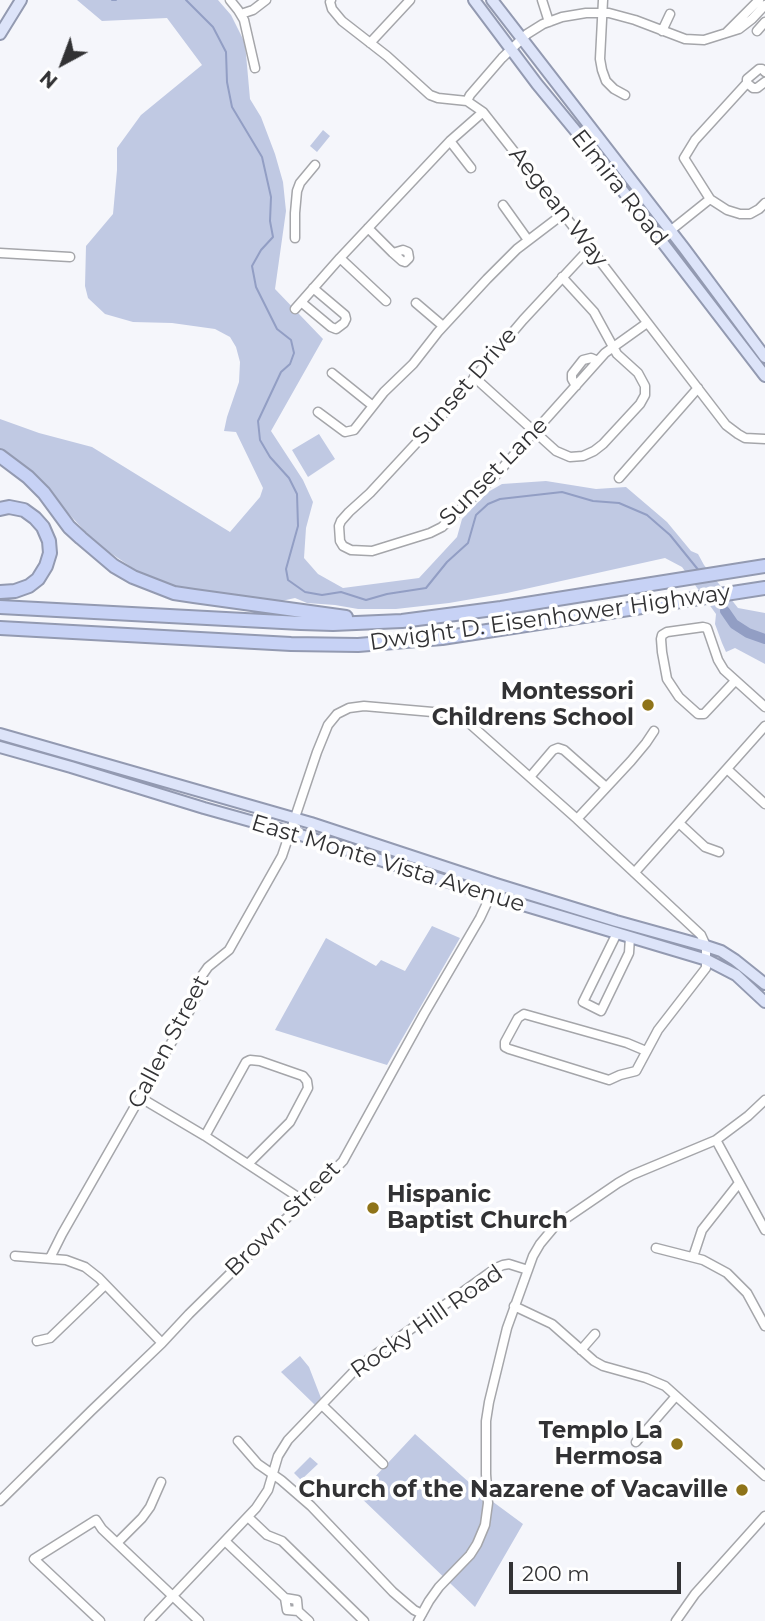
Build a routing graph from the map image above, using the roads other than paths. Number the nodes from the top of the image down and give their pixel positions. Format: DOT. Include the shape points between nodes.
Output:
graph roads {
  1 [pos="21,0"];
  2 [pos="230,0"];
  3 [pos="267,0"];
  4 [pos="331,0"];
  5 [pos="411,0"];
  6 [pos="474,0"];
  7 [pos="492,0"];
  8 [pos="542,0"];
  9 [pos="603,0"];
  10 [pos="763,2"];
  11 [pos="603,13"];
  12 [pos="240,14"];
  13 [pos="670,14"];
  14 [pos="549,22"];
  15 [pos="765,22"];
  16 [pos="662,31"];
  17 [pos="757,32"];
  18 [pos="0,34"];
  19 [pos="522,39"];
  20 [pos="370,43"];
  21 [pos="511,50"];
  22 [pos="255,68"];
  23 [pos="765,72"];
  24 [pos="765,82"];
  25 [pos="747,83"];
  26 [pos="625,95"];
  27 [pos="467,101"];
  28 [pos="483,113"];
  29 [pos="450,141"];
  30 [pos="316,165"];
  31 [pos="471,167"];
  32 [pos="710,198"];
  33 [pos="765,202"];
  34 [pos="503,205"];
  35 [pos="564,214"];
  36 [pos="368,228"];
  37 [pos="671,231"];
  38 [pos="295,238"];
  39 [pos="528,240"];
  40 [pos="660,240"];
  41 [pos="590,248"];
  42 [pos="0,253"];
  43 [pos="393,253"];
  44 [pos="70,257"];
  45 [pos="340,258"];
  46 [pos="562,277"];
  47 [pos="313,288"];
  48 [pos="386,301"];
  49 [pos="416,303"];
  50 [pos="647,323"];
  51 [pos="443,326"];
  52 [pos="613,348"];
  53 [pos="765,357"];
  54 [pos="332,373"];
  55 [pos="765,376"];
  56 [pos="474,377"];
  57 [pos="698,388"];
  58 [pos="373,406"];
  59 [pos="318,412"];
  60 [pos="536,432"];
  61 [pos="765,439"];
  62 [pos="0,456"];
  63 [pos="620,478"];
  64 [pos="0,509"];
  65 [pos="340,524"];
  66 [pos="765,566"];
  67 [pos="765,588"];
  68 [pos="0,592"];
  69 [pos="0,607"];
  70 [pos="378,622"];
  71 [pos="0,628"];
  72 [pos="735,681"];
  73 [pos="765,707"];
  74 [pos="765,726"];
  75 [pos="654,731"];
  76 [pos="0,734"];
  77 [pos="0,747"];
  78 [pos="727,769"];
  79 [pos="530,777"];
  80 [pos="606,787"];
  81 [pos="765,804"];
  82 [pos="295,819"];
  83 [pos="577,819"];
  84 [pos="678,823"];
  85 [pos="289,832"];
  86 [pos="719,852"];
  87 [pos="635,872"];
  88 [pos="494,889"];
  89 [pos="617,933"];
  90 [pos="630,937"];
  91 [pos="705,946"];
  92 [pos="707,960"];
  93 [pos="765,984"];
  94 [pos="765,1002"];
  95 [pos="646,1051"];
  96 [pos="141,1097"];
  97 [pos="765,1100"];
  98 [pos="205,1136"];
  99 [pos="716,1139"];
  100 [pos="248,1164"];
  101 [pos="739,1183"];
  102 [pos="304,1201"];
  103 [pos="765,1230"];
  104 [pos="656,1248"];
  105 [pos="15,1256"];
  106 [pos="692,1257"];
  107 [pos="50,1258"];
  108 [pos="528,1270"];
  109 [pos="105,1285"];
  110 [pos="514,1306"];
  111 [pos="765,1326"];
  112 [pos="596,1334"];
  113 [pos="37,1341"];
  114 [pos="162,1343"];
  115 [pos="581,1350"];
  116 [pos="676,1396"];
  117 [pos="322,1405"];
  118 [pos="238,1441"];
  119 [pos="636,1442"];
  120 [pos="383,1464"];
  121 [pos="272,1474"];
  122 [pos="765,1476"];
  123 [pos="161,1482"];
  124 [pos="0,1501"];
  125 [pos="765,1516"];
  126 [pos="248,1517"];
  127 [pos="225,1541"];
  128 [pos="117,1543"];
  129 [pos="173,1596"];
  130 [pos="420,1618"];
  131 [pos="100,1621"];
  132 [pos="149,1621"];
  133 [pos="199,1621"];
  134 [pos="309,1621"];
  135 [pos="364,1621"];
  136 [pos="676,1621"];
  1 -- 18 [label="main road"];
  2 -- 12 [label="street"];
  3 -- 12 [label="street"];
  4 -- 20 [label="street, Aegean Way" via="342,21"];
  5 -- 20 [label="street"];
  6 -- 21 [label="main road, Elmira Road"];
  7 -- 19 [label="main road, Elmira Road"];
  8 -- 14 [label="street"];
  9 -- 11 [label="street"];
  10 -- 16 [label="street" via="739,29 711,39 685,39"];
  11 -- 14 [label="street" via="573,14"];
  11 -- 16 [label="street"];
  11 -- 26 [label="street" via="602,70 614,89"];
  12 -- 22 [label="street"];
  13 -- 16 [label="street"];
  14 -- 19 [label="street"];
  15 -- 17 [label="street"];
  19 -- 21 [label="street"];
  19 -- 37 [label="main road, Elmira Road"];
  20 -- 27 [label="street, Aegean Way" via="430,95"];
  21 -- 27 [label="street"];
  21 -- 40 [label="main road, Elmira Road"];
  23 -- 25 [label="street" via="759,69"];
  24 -- 25 [label="street" via="757,88"];
  25 -- 32 [label="street" via="684,158"];
  27 -- 28 [label="street, Aegean Way"];
  28 -- 29 [label="street"];
  28 -- 35 [label="street, Aegean Way"];
  29 -- 31 [label="street"];
  29 -- 36 [label="street"];
  30 -- 38 [label="street" via="297,191"];
  32 -- 33 [label="street" via="740,214 750,214"];
  32 -- 37 [label="street"];
  34 -- 39 [label="street"];
  35 -- 39 [label="street"];
  35 -- 41 [label="street, Aegean Way"];
  36 -- 43 [label="street"];
  36 -- 45 [label="street"];
  37 -- 40 [label="street"];
  37 -- 53 [label="main road, Elmira Road"];
  39 -- 51 [label="street"];
  40 -- 55 [label="main road, Elmira Road"];
  41 -- 46 [label="street, Sunset Drive"];
  41 -- 50 [label="street, Aegean Way"];
  42 -- 44 [label="street"];
  45 -- 47 [label="street"];
  45 -- 48 [label="street"];
  46 -- 52 [label="street" via="594,312"];
  46 -- 56 [label="street, Sunset Drive"];
  47 -- 47 [label="street" via="345,315 336,329 298,306"];
  49 -- 51 [label="street"];
  50 -- 52 [label="street, Sunset Lane"];
  50 -- 57 [label="street, Aegean Way"];
  51 -- 58 [label="street"];
  52 -- 60 [label="street, Sunset Lane"];
  52 -- 60 [label="street" via="638,373 645,395 604,444 594,452 570,457"];
  54 -- 58 [label="street"];
  56 -- 60 [label="street"];
  56 -- 65 [label="street, Sunset Drive"];
  57 -- 61 [label="street, Aegean Way" via="726,425 746,438"];
  57 -- 63 [label="street"];
  58 -- 59 [label="street" via="354,430 345,432"];
  60 -- 65 [label="street, Sunset Lane" via="465,506 430,533 372,551 351,550 340,541"];
  62 -- 70 [label="highway" via="44,493 94,551 144,582 174,593"];
  64 -- 68 [label="highway" via="24,510 35,518 43,527 50,553 38,579 15,591"];
  66 -- 70 [label="highway, Dwight D. Eisenhower Highway" via="452,615"];
  67 -- 71 [label="highway, Dwight D. Eisenhower Highway" via="442,638 358,645"];
  69 -- 70 [label="highway, Dwight D. Eisenhower Highway" via="279,622"];
  72 -- 72 [label="street" via="704,715 698,714 667,680 662,635 707,628 718,660"];
  72 -- 73 [label="street"];
  74 -- 78 [label="street"];
  75 -- 80 [label="street"];
  76 -- 82 [label="main road, East Monte Vista Avenue"];
  77 -- 85 [label="main road, East Monte Vista Avenue"];
  78 -- 81 [label="street"];
  78 -- 84 [label="street"];
  79 -- 80 [label="street" via="558,748"];
  79 -- 82 [label="street, Callen Street" via="460,718 400,708 349,708 328,725"];
  79 -- 83 [label="street, Callen Street"];
  80 -- 83 [label="street"];
  82 -- 85 [label="street, Callen Street"];
  82 -- 88 [label="main road, East Monte Vista Avenue"];
  83 -- 87 [label="street, Callen Street"];
  84 -- 86 [label="street" via="705,847"];
  84 -- 87 [label="street"];
  85 -- 88 [label="main road, East Monte Vista Avenue"];
  85 -- 96 [label="street, Callen Street" via="276,867 229,950 201,977 190,1010"];
  87 -- 91 [label="street, Callen Street" via="701,935"];
  88 -- 89 [label="main road, East Monte Vista Avenue"];
  88 -- 91 [label="main road, East Monte Vista Avenue"];
  88 -- 102 [label="street, Brown Street" via="343,1161"];
  89 -- 90 [label="main road, East Monte Vista Avenue"];
  89 -- 90 [label="street" via="583,1002 601,1011 629,953"];
  90 -- 92 [label="main road, East Monte Vista Avenue"];
  91 -- 92 [label="street"];
  91 -- 93 [label="main road, East Monte Vista Avenue" via="721,951"];
  92 -- 94 [label="main road, East Monte Vista Avenue" via="736,975"];
  92 -- 95 [label="street" via="706,968"];
  95 -- 95 [label="street" via="636,1071 609,1080 509,1049 505,1042 524,1014"];
  96 -- 98 [label="street"];
  96 -- 107 [label="street, Callen Street"];
  97 -- 99 [label="street"];
  98 -- 100 [label="street"];
  98 -- 100 [label="street" via="246,1062 260,1061 303,1076 308,1088 289,1122"];
  99 -- 101 [label="street"];
  99 -- 108 [label="street" via="632,1175 566,1217 540,1244"];
  100 -- 102 [label="street"];
  101 -- 103 [label="street"];
  101 -- 106 [label="street" via="702,1230"];
  102 -- 114 [label="street, Brown Street"];
  104 -- 106 [label="street"];
  105 -- 107 [label="street"];
  106 -- 111 [label="street" via="734,1278"];
  107 -- 109 [label="street" via="85,1268"];
  108 -- 110 [label="street"];
  108 -- 117 [label="street, Rocky Hill Road" via="509,1264 496,1268 358,1367"];
  109 -- 113 [label="street" via="50,1338"];
  109 -- 114 [label="street"];
  110 -- 115 [label="street" via="552,1324"];
  110 -- 130 [label="street" via="486,1421 485,1525 470,1555 439,1587"];
  112 -- 115 [label="street"];
  114 -- 124 [label="street, Brown Street"];
  115 -- 116 [label="street" via="603,1366 657,1382"];
  116 -- 119 [label="street"];
  116 -- 122 [label="street"];
  117 -- 120 [label="street"];
  117 -- 121 [label="street, Rocky Hill Road" via="288,1440"];
  118 -- 121 [label="street"];
  121 -- 126 [label="street, Rocky Hill Road" via="263,1500"];
  121 -- 130 [label="street" via="311,1506"];
  123 -- 128 [label="street" via="150,1507"];
  125 -- 136 [label="street"];
  126 -- 127 [label="street, Rocky Hill Road"];
  126 -- 135 [label="street" via="282,1541"];
  127 -- 129 [label="street, Rocky Hill Road"];
  127 -- 134 [label="street" via="285,1598 297,1600 298,1611"];
  128 -- 129 [label="street"];
  128 -- 131 [label="street" via="96,1520 34,1559"];
  129 -- 132 [label="street, Rocky Hill Road"];
  129 -- 133 [label="street"];
}
